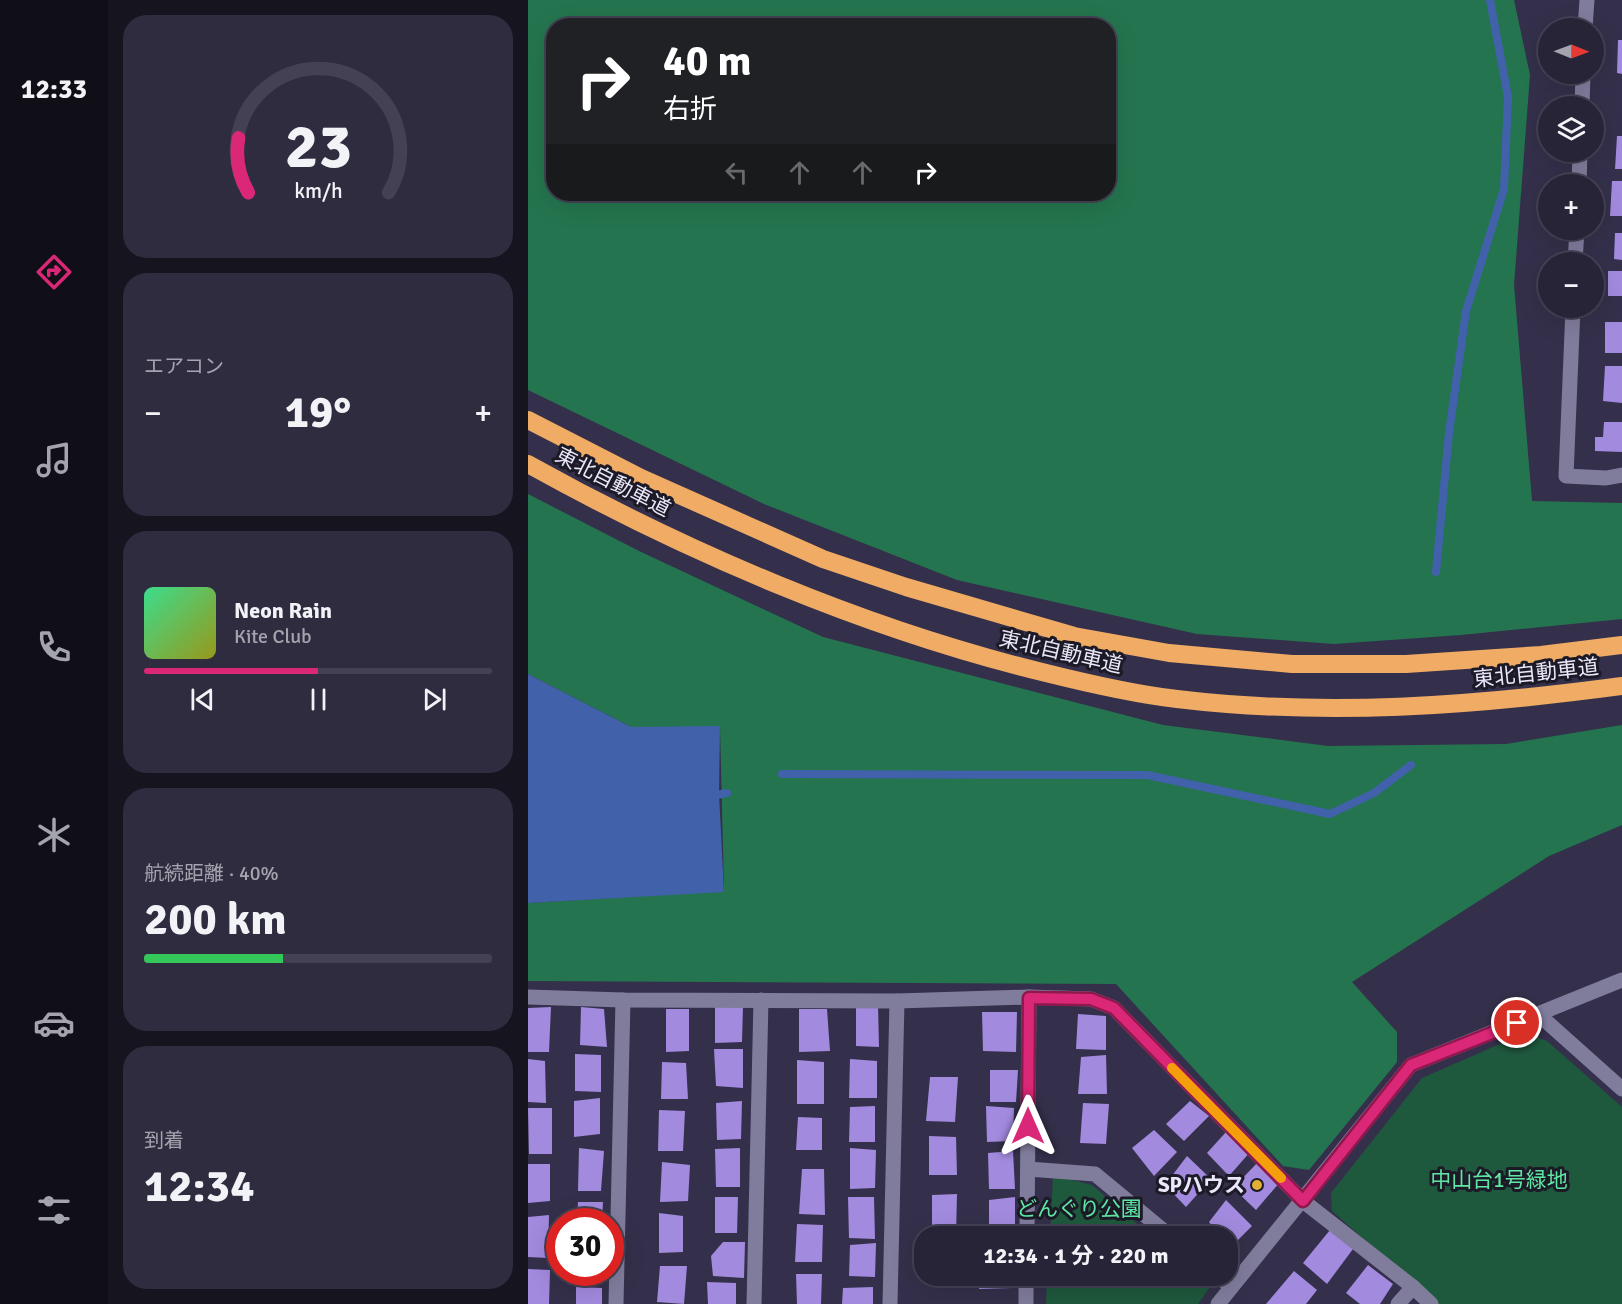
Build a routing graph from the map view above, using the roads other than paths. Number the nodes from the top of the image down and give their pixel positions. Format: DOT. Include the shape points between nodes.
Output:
graph roads {
  1 [pos="1587,0"];
  2 [pos="1586,18"];
  3 [pos="1573,318"];
  4 [pos="528,420"];
  5 [pos="528,464"];
  6 [pos="1622,475"];
  7 [pos="1622,645"];
  8 [pos="1622,686"];
  9 [pos="1622,980"];
  10 [pos="528,997"];
  11 [pos="1029,998"];
  12 [pos="623,1000"];
  13 [pos="761,1000"];
  14 [pos="897,1001"];
  15 [pos="1538,1014"];
  16 [pos="1622,1089"];
  17 [pos="1028,1169"];
  18 [pos="1303,1201"];
  19 [pos="1027,1226"];
  20 [pos="1158,1226"];
  21 [pos="1026,1286"];
  22 [pos="1231,1287"];
  23 [pos="1413,1287"];
  24 [pos="616,1304"];
  25 [pos="754,1304"];
  26 [pos="890,1304"];
  27 [pos="1026,1304"];
  28 [pos="1218,1304"];
  29 [pos="1398,1304"];
  30 [pos="1431,1304"];
  1 -- 2 [label="street"];
  3 -- 6 [label="street" via="1566,476"];
  4 -- 7 [label="highway, 東北自動車道" via="641,478 823,559 1074,636 1168,653 1292,664 1406,664"];
  5 -- 8 [label="highway, 東北自動車道" via="665,534 801,594 994,661 1074,680 1174,699 1288,708 1407,708"];
  9 -- 15 [label="street"];
  10 -- 12 [label="street"];
  11 -- 14 [label="street"];
  11 -- 17 [label="street"];
  11 -- 18 [label="street" via="1091,999 1114,1008"];
  12 -- 13 [label="street"];
  12 -- 24 [label="street"];
  13 -- 14 [label="street"];
  13 -- 25 [label="street"];
  14 -- 26 [label="street"];
  15 -- 16 [label="street"];
  15 -- 18 [label="street" via="1411,1065"];
  17 -- 19 [label="street"];
  17 -- 20 [label="street" via="1095,1174"];
  18 -- 22 [label="street"];
  18 -- 23 [label="street"];
  21 -- 27 [label="street"];
  22 -- 28 [label="street"];
  23 -- 29 [label="street"];
  23 -- 30 [label="street"];
}
